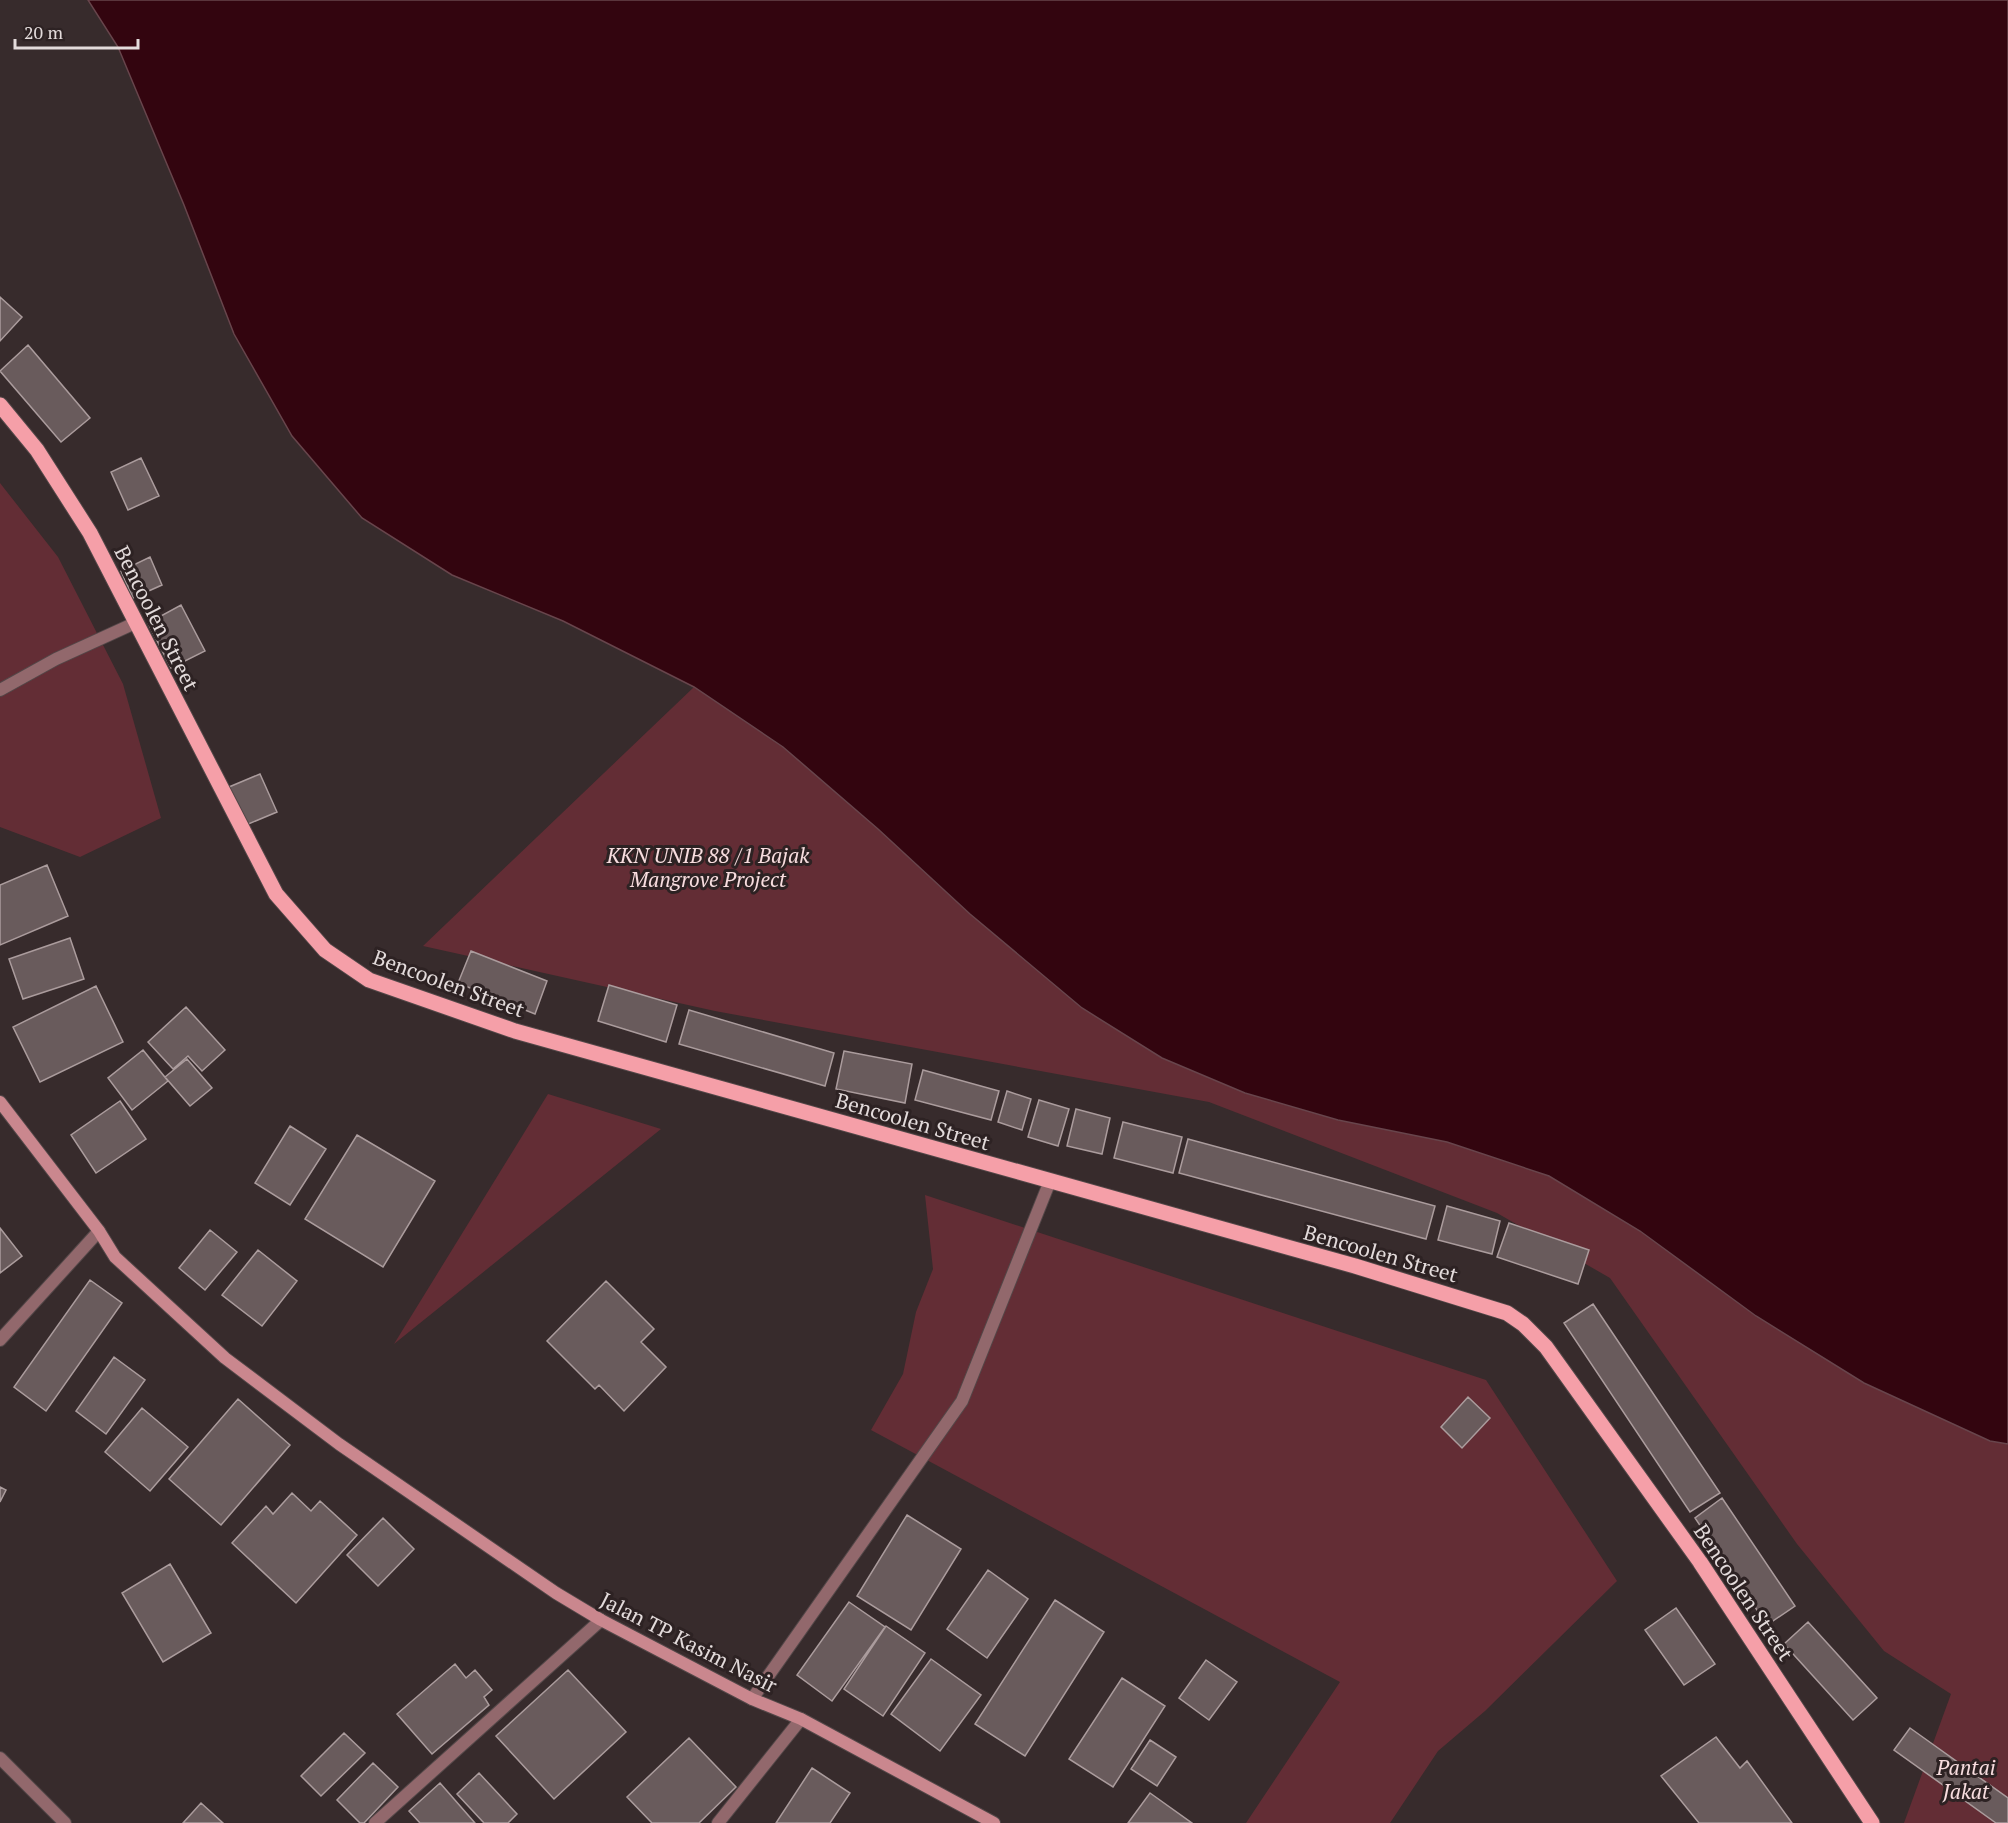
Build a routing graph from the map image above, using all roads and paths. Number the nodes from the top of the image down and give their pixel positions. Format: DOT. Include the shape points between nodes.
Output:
graph roads {
  1 [pos="0,405"];
  2 [pos="135,623"];
  3 [pos="0,690"];
  4 [pos="0,1102"];
  5 [pos="1050,1181"];
  6 [pos="99,1231"];
  7 [pos="0,1340"];
  8 [pos="600,1620"];
  9 [pos="752,1699"];
  10 [pos="801,1719"];
  11 [pos="0,1758"];
  12 [pos="65,1823"];
  13 [pos="375,1823"];
  14 [pos="718,1823"];
  15 [pos="994,1823"];
  16 [pos="1872,1823"];
  1 -- 2 [label="main road, Bencoolen Street" via="37,450 90,533"];
  2 -- 3 [label="street"];
  2 -- 5 [label="main road, Bencoolen Street" via="276,894 325,950 369,980 515,1031"];
  4 -- 6 [label="street"];
  5 -- 9 [label="street" via="962,1401"];
  5 -- 16 [label="main road, Bencoolen Street" via="1481,1303 1523,1324 1546,1347 1700,1562"];
  6 -- 7 [label="street"];
  6 -- 8 [label="street, Jalan TP Kasim Nasir" via="115,1257 225,1358 339,1444"];
  8 -- 9 [label="street, Jalan TP Kasim Nasir"];
  8 -- 13 [label="street"];
  9 -- 10 [label="street, Jalan TP Kasim Nasir"];
  10 -- 14 [label="street"];
  10 -- 15 [label="street, Jalan TP Kasim Nasir"];
  11 -- 12 [label="street"];
}
